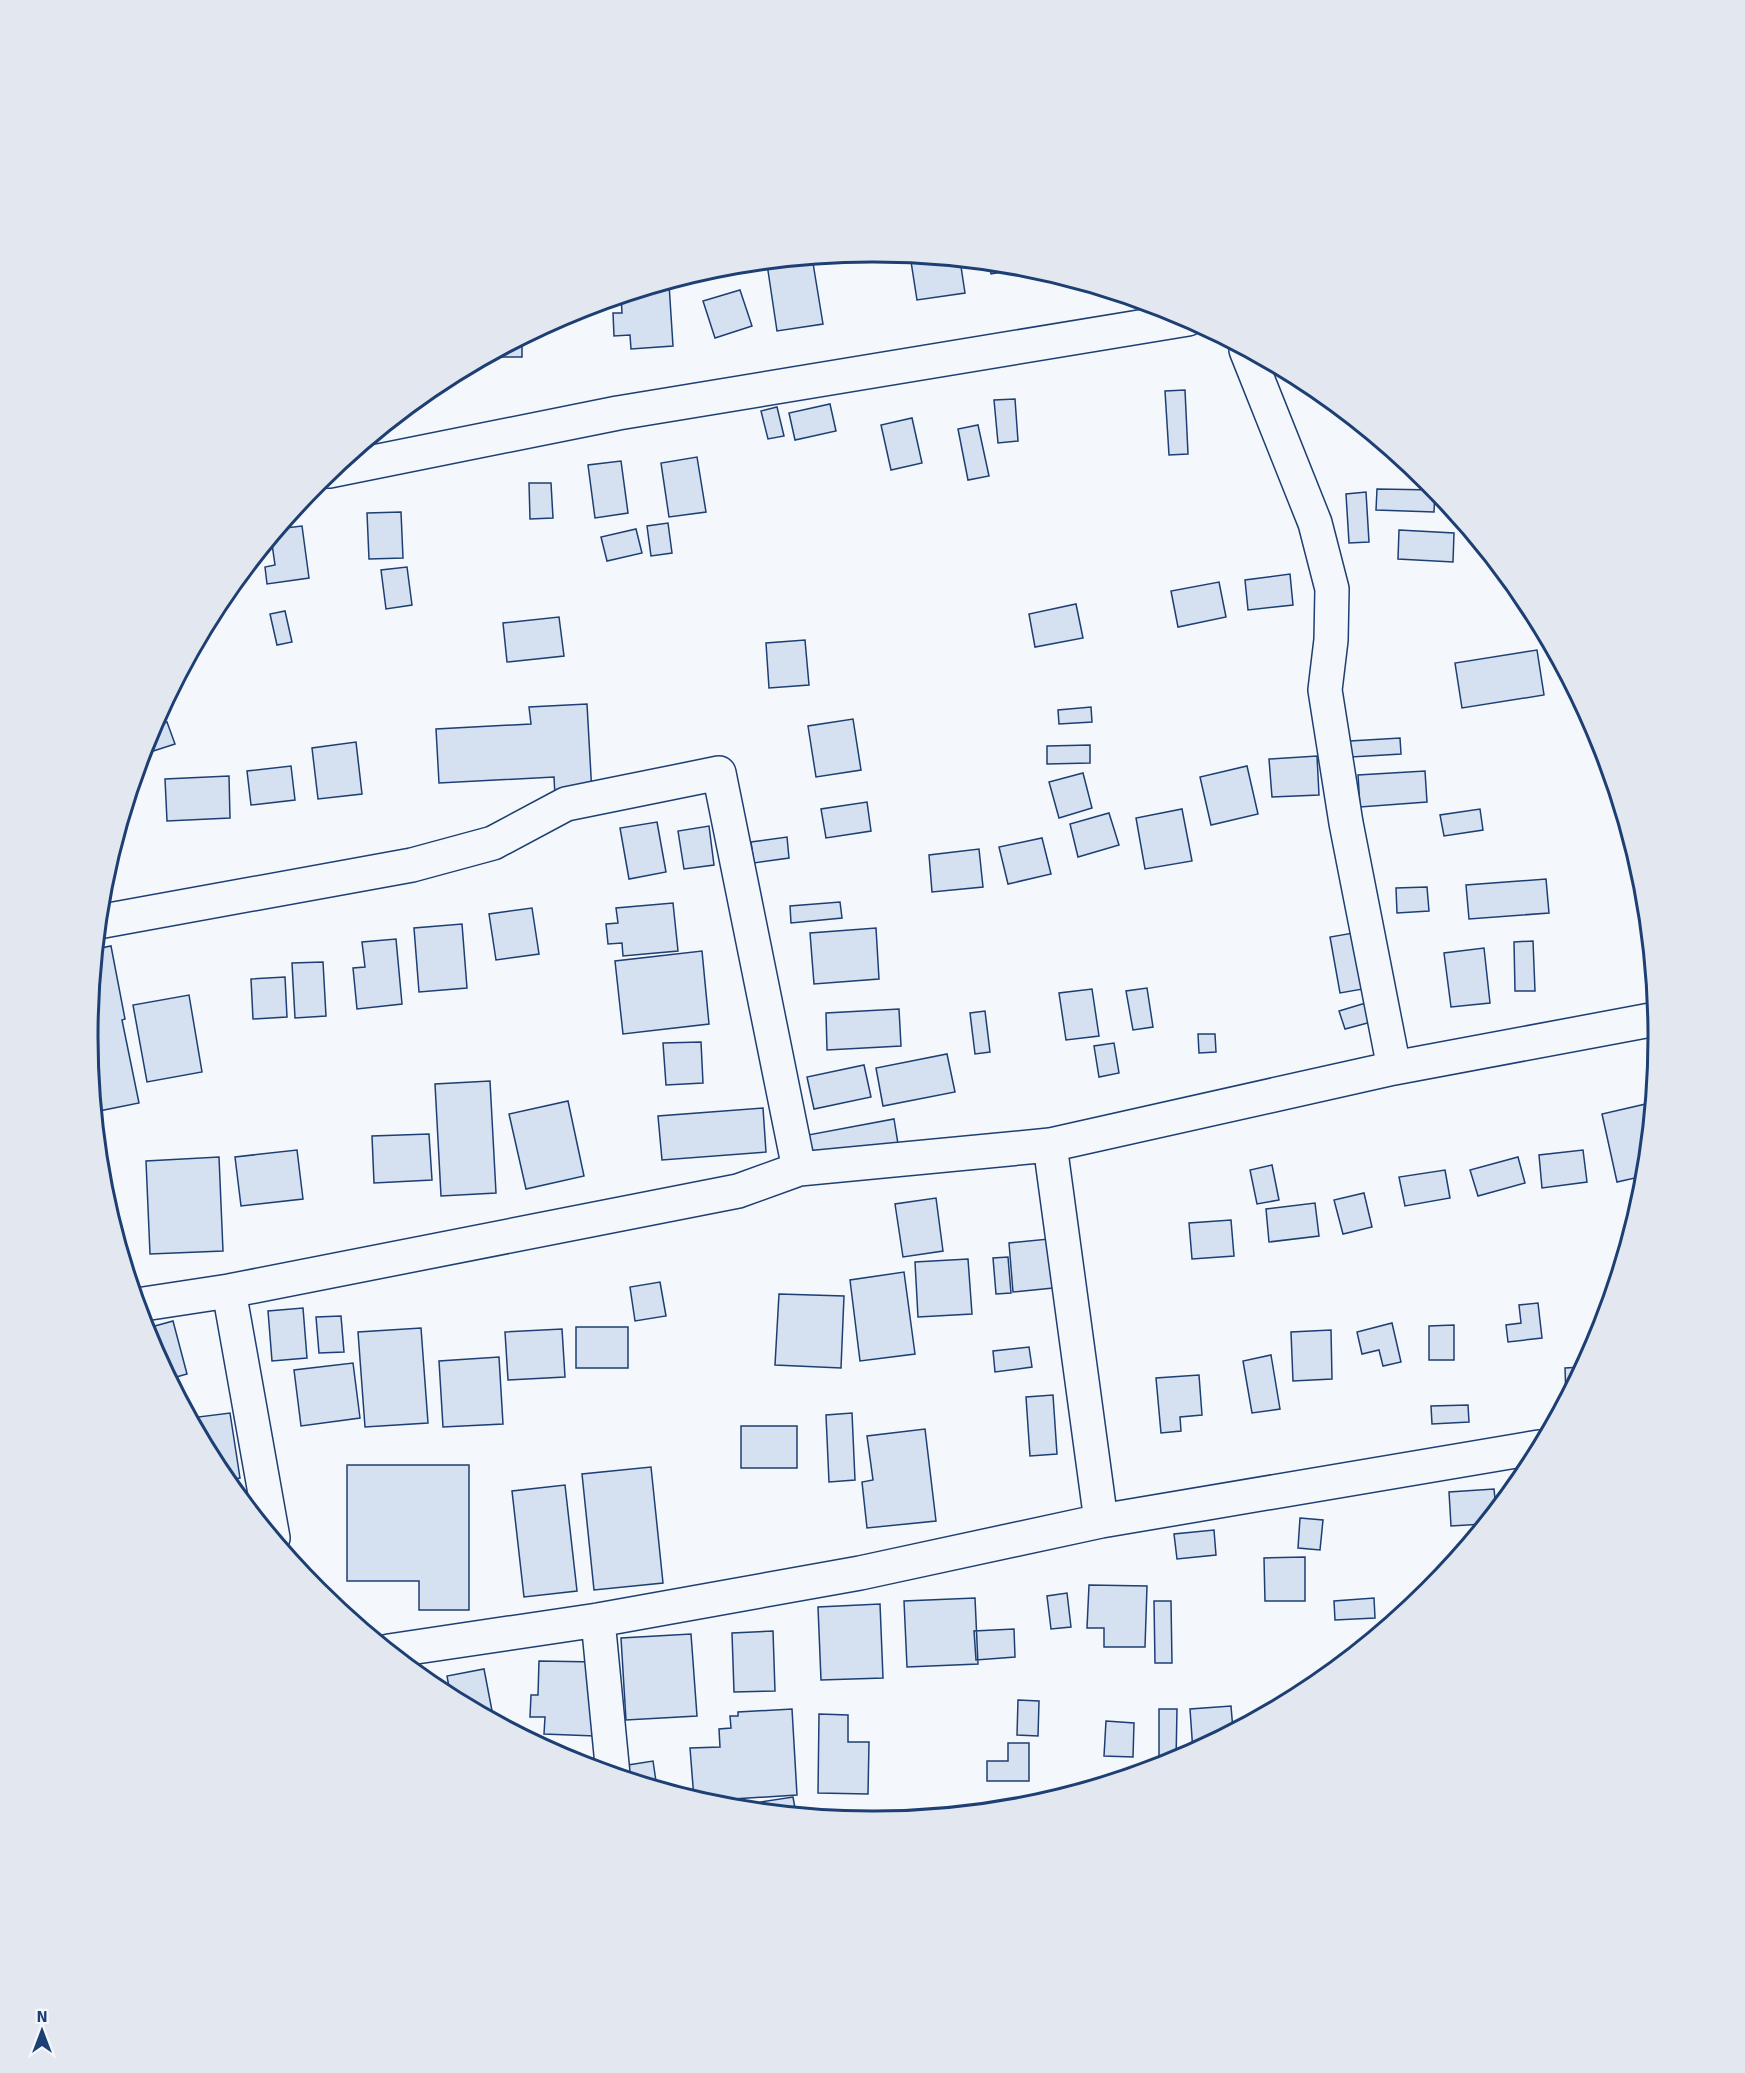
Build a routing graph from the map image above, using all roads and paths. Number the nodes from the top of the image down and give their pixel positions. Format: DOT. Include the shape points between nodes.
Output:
graph roads {
  1 [pos="1172,322"];
  2 [pos="1250,360"];
  3 [pos="347,467"];
  4 [pos="106,920"];
  5 [pos="1647,1021"];
  6 [pos="1394,1068"];
  7 [pos="1050,1145"];
  8 [pos="799,1169"];
  9 [pos="229,1291"];
  10 [pos="145,1304"];
  11 [pos="1528,1449"];
  12 [pos="1101,1521"];
  13 [pos="270,1523"];
  14 [pos="598,1620"];
  15 [pos="399,1649"];
  16 [pos="612,1766"];
  1 -- 3 [label="street" via="618,413"];
  2 -- 6 [label="street" via="1315,523 1332,589 1325,690 1346,823"];
  4 -- 8 [label="street" via="412,865 493,843 566,804 719,773"];
  5 -- 6 [label="street"];
  6 -- 7 [label="street"];
  7 -- 8 [label="street"];
  7 -- 12 [label="street"];
  8 -- 9 [label="street" via="738,1191"];
  9 -- 10 [label="street"];
  9 -- 13 [label="street"];
  11 -- 12 [label="street"];
  12 -- 14 [label="street" via="860,1573"];
  14 -- 15 [label="street"];
  14 -- 16 [label="street"];
}
